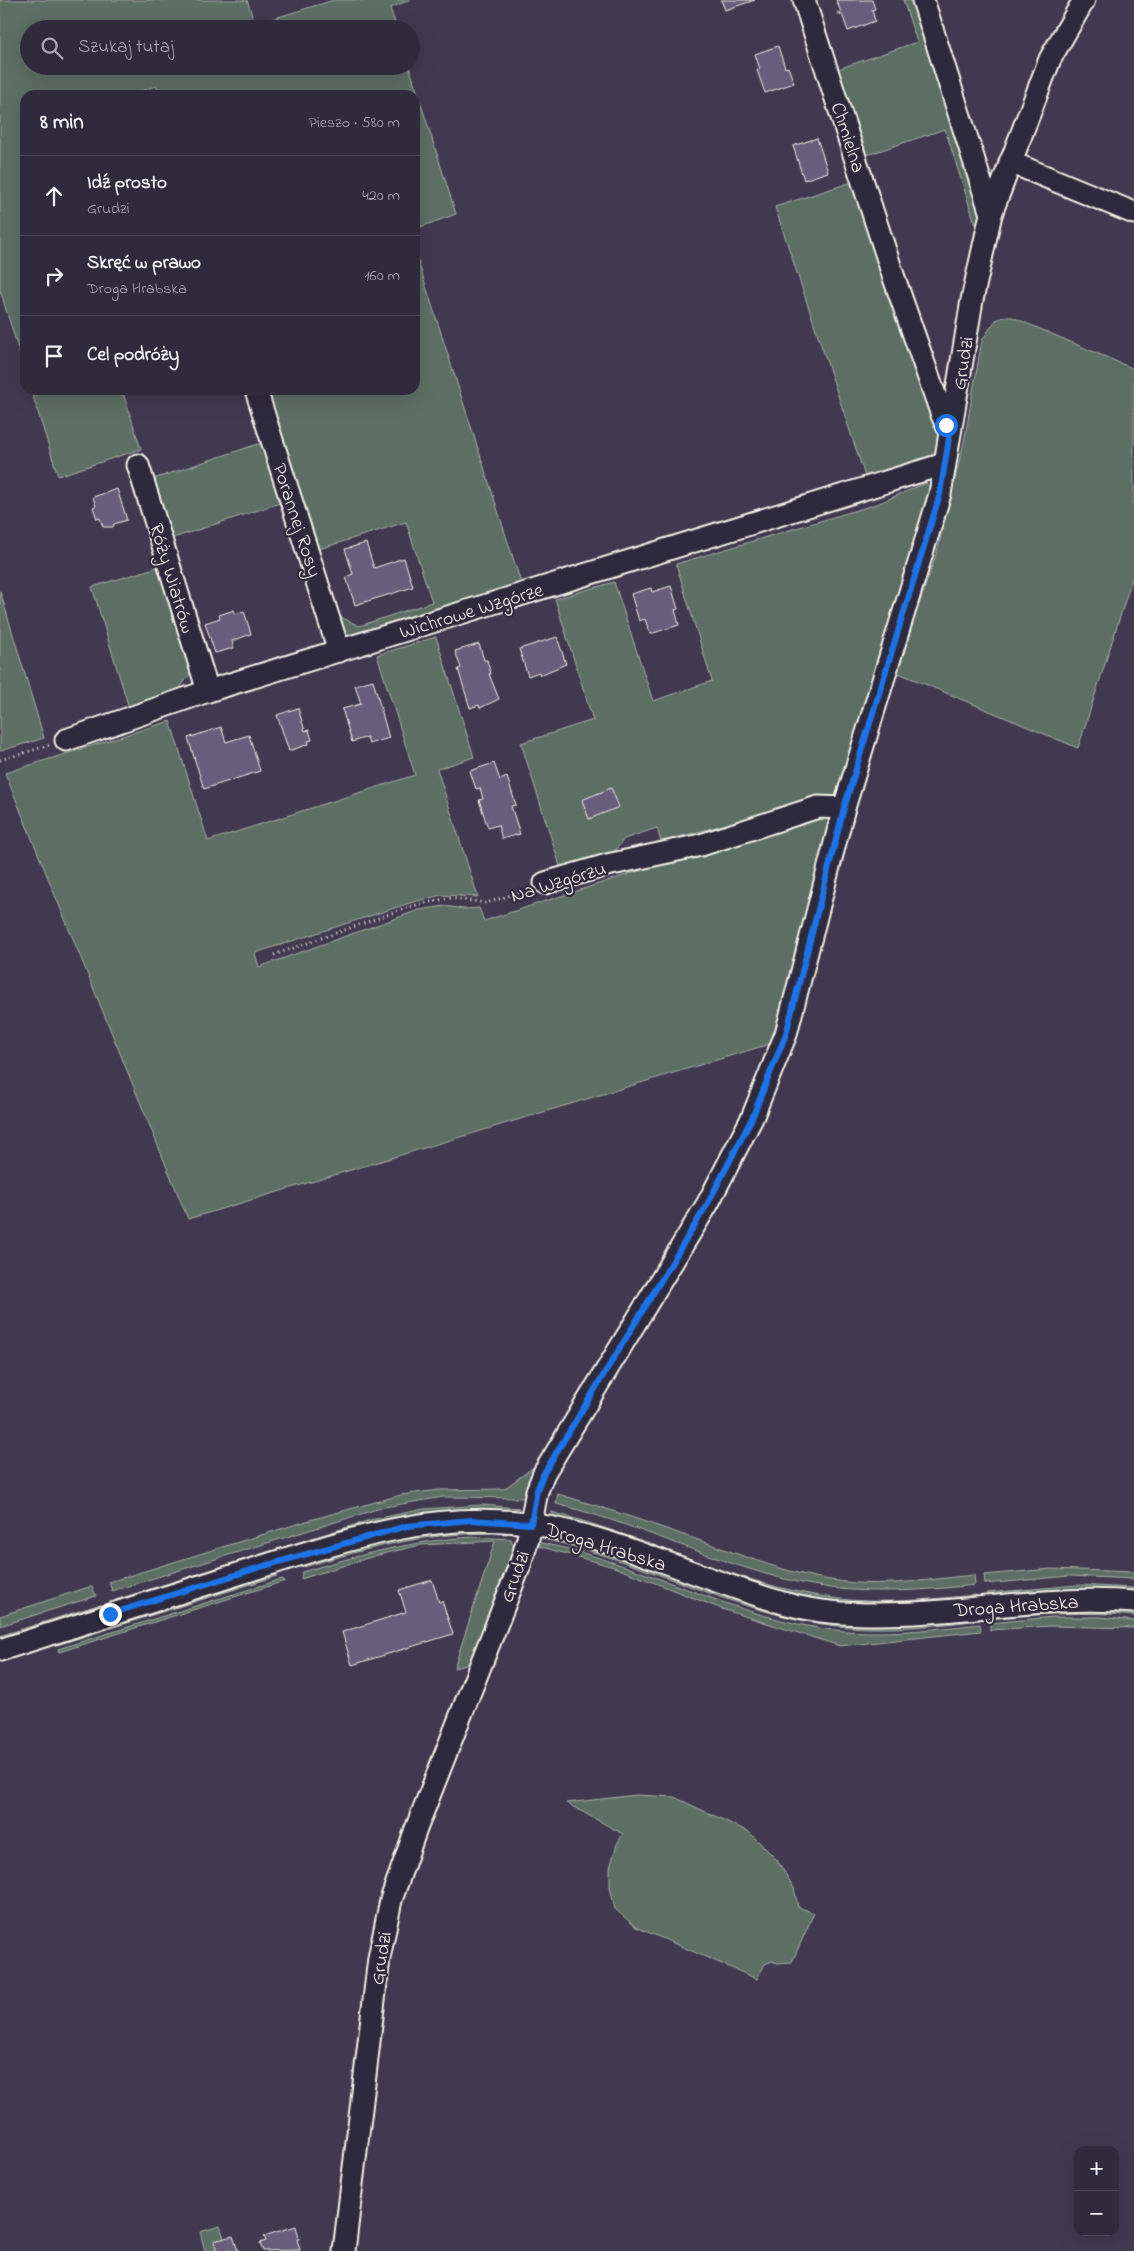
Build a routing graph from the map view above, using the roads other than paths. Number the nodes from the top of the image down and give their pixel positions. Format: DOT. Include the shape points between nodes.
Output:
graph roads {
  1 [pos="804,0"];
  2 [pos="923,0"];
  3 [pos="1084,0"];
  4 [pos="1010,162"];
  5 [pos="1134,213"];
  6 [pos="990,214"];
  7 [pos="258,395"];
  8 [pos="950,432"];
  9 [pos="944,464"];
  10 [pos="138,465"];
  11 [pos="340,650"];
  12 [pos="208,691"];
  13 [pos="66,740"];
  14 [pos="844,808"];
  15 [pos="545,884"];
  16 [pos="531,1524"];
  17 [pos="1134,1602"];
  18 [pos="0,1650"];
  19 [pos="344,2251"];
  1 -- 8 [label="street, Chmielna" via="893,275"];
  2 -- 6 [label="street"];
  3 -- 4 [label="street, Grudzi" via="1050,59"];
  4 -- 5 [label="street"];
  4 -- 6 [label="street, Grudzi"];
  6 -- 8 [label="street, Grudzi"];
  7 -- 11 [label="street, Porannej Rosy"];
  8 -- 9 [label="street, Grudzi"];
  9 -- 11 [label="street, Wichrowe Wzgórze"];
  9 -- 14 [label="street, Grudzi" via="940,494"];
  10 -- 12 [label="street, Róży Wiatrów"];
  11 -- 12 [label="street, Wichrowe Wzgórze"];
  12 -- 13 [label="street, Wichrowe Wzgórze"];
  14 -- 15 [label="street, Na Wzgórzu" via="818,806 701,845 607,865"];
  14 -- 16 [label="street, Grudzi" via="786,1034 752,1118 708,1203 544,1473 537,1490"];
  16 -- 17 [label="street, Droga Hrabska" via="623,1547 777,1602 827,1612 898,1615 1047,1601"];
  16 -- 18 [label="street, Droga Hrabska" via="494,1520 453,1521 381,1532"];
  16 -- 19 [label="street, Grudzi" via="520,1565 416,1828 391,1900 379,1958"];
}
